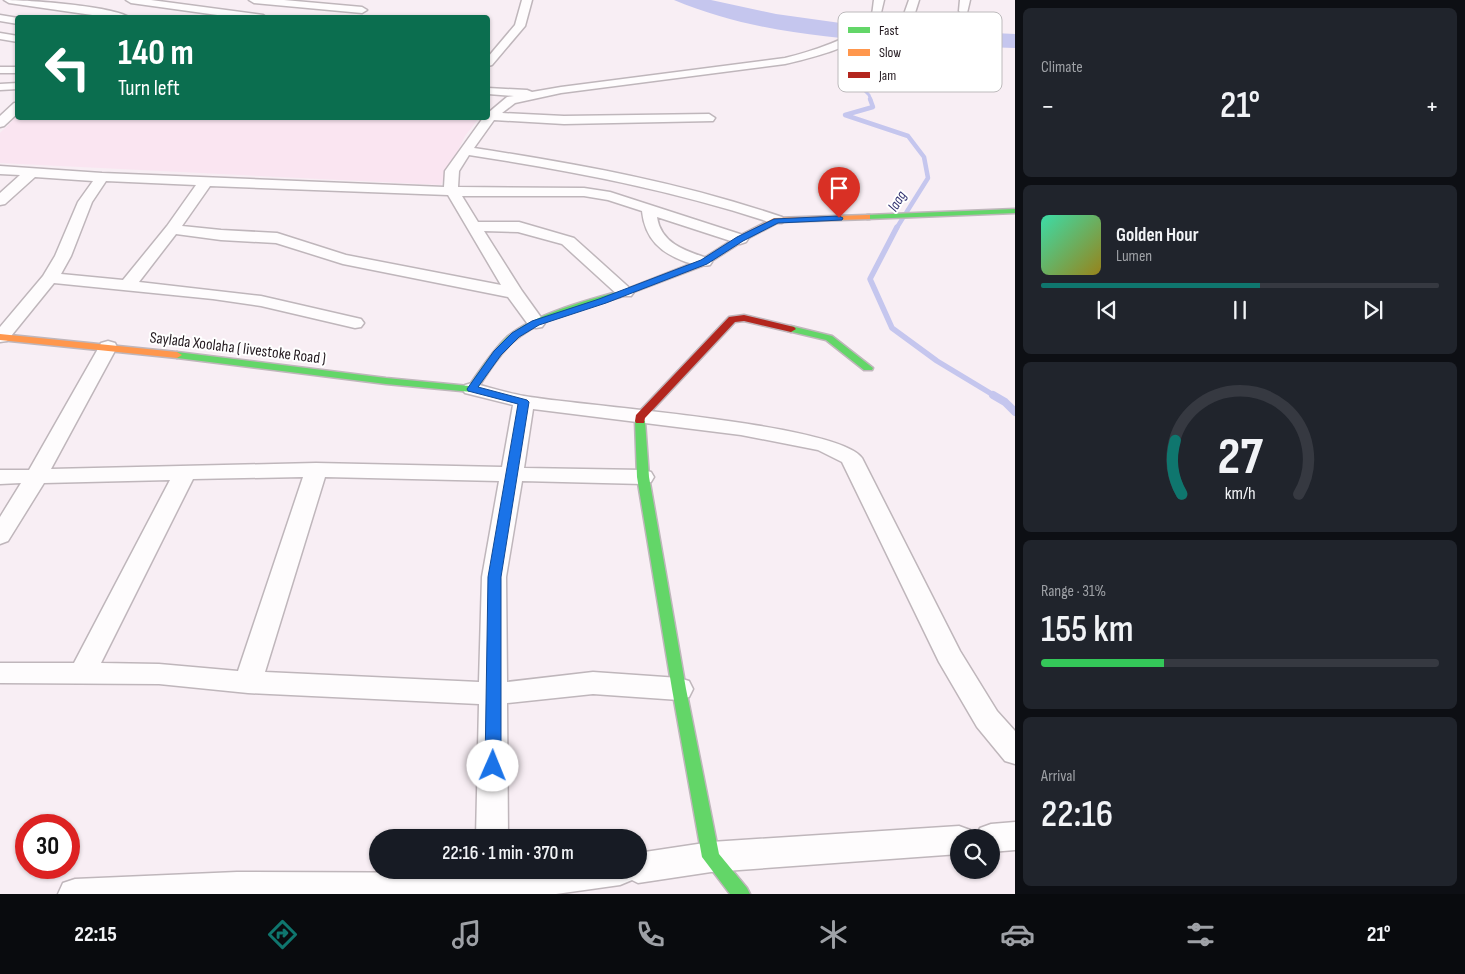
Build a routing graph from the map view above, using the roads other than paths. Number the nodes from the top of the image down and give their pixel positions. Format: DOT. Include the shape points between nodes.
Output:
graph roads {
  1 [pos="9,0"];
  2 [pos="130,0"];
  3 [pos="254,0"];
  4 [pos="259,0"];
  5 [pos="527,0"];
  6 [pos="914,0"];
  7 [pos="965,0"];
  8 [pos="215,10"];
  9 [pos="964,10"];
  10 [pos="231,12"];
  11 [pos="910,12"];
  12 [pos="103,15"];
  13 [pos="110,15"];
  14 [pos="204,15"];
  15 [pos="250,15"];
  16 [pos="354,15"];
  17 [pos="0,18"];
  18 [pos="15,20"];
  19 [pos="0,37"];
  20 [pos="15,39"];
  21 [pos="838,45"];
  22 [pos="490,61"];
  23 [pos="0,70"];
  24 [pos="15,70"];
  25 [pos="15,86"];
  26 [pos="0,87"];
  27 [pos="490,91"];
  28 [pos="536,94"];
  29 [pos="15,108"];
  30 [pos="0,109"];
  31 [pos="15,109"];
  32 [pos="490,116"];
  33 [pos="709,118"];
  34 [pos="487,120"];
  35 [pos="0,124"];
  36 [pos="480,130"];
  37 [pos="498,131"];
  38 [pos="467,151"];
  39 [pos="0,170"];
  40 [pos="32,172"];
  41 [pos="102,177"];
  42 [pos="206,181"];
  43 [pos="451,189"];
  44 [pos="0,201"];
  45 [pos="649,210"];
  46 [pos="1015,212"];
  47 [pos="776,220"];
  48 [pos="473,226"];
  49 [pos="172,229"];
  50 [pos="740,239"];
  51 [pos="704,262"];
  52 [pos="50,278"];
  53 [pos="127,286"];
  54 [pos="625,292"];
  55 [pos="514,293"];
  56 [pos="356,323"];
  57 [pos="536,323"];
  58 [pos="0,337"];
  59 [pos="108,347"];
  60 [pos="868,368"];
  61 [pos="472,389"];
  62 [pos="524,402"];
  63 [pos="640,417"];
  64 [pos="316,470"];
  65 [pos="186,473"];
  66 [pos="511,474"];
  67 [pos="0,476"];
  68 [pos="36,476"];
  69 [pos="643,477"];
  70 [pos="0,536"];
  71 [pos="0,673"];
  72 [pos="82,674"];
  73 [pos="248,682"];
  74 [pos="679,688"];
  75 [pos="494,694"];
  76 [pos="1015,752"];
  77 [pos="492,829"];
  78 [pos="1015,836"];
  79 [pos="1000,837"];
  80 [pos="950,841"];
  81 [pos="711,857"];
  82 [pos="647,867"];
  83 [pos="537,879"];
  84 [pos="491,884"];
  85 [pos="235,891"];
  86 [pos="75,894"];
  87 [pos="741,894"];
  1 -- 12 [label="street"];
  2 -- 8 [label="street"];
  2 -- 13 [label="street" via="120,4"];
  3 -- 4 [label="street"];
  4 -- 10 [label="street"];
  4 -- 16 [label="street" via="366,7"];
  5 -- 22 [label="street" via="520,26"];
  6 -- 11 [label="street"];
  7 -- 9 [label="street"];
  8 -- 10 [label="street"];
  8 -- 14 [label="street"];
  10 -- 15 [label="street"];
  17 -- 18 [label="street"];
  19 -- 20 [label="street"];
  21 -- 28 [label="street" via="785,61"];
  23 -- 24 [label="street"];
  25 -- 26 [label="street"];
  27 -- 28 [label="street"];
  28 -- 32 [label="street" via="511,100"];
  29 -- 30 [label="street"];
  31 -- 35 [label="street"];
  32 -- 33 [label="street" via="564,120"];
  34 -- 36 [label="street"];
  36 -- 37 [label="street"];
  36 -- 38 [label="street"];
  38 -- 43 [label="street" via="452,171"];
  38 -- 47 [label="street" via="567,167 698,195"];
  39 -- 40 [label="street"];
  40 -- 41 [label="street"];
  40 -- 44 [label="street"];
  41 -- 42 [label="street"];
  41 -- 52 [label="street" via="86,202"];
  42 -- 43 [label="street"];
  42 -- 49 [label="street"];
  43 -- 45 [label="street" via="498,193 584,192 610,196"];
  43 -- 48 [label="street"];
  45 -- 50 [label="street"];
  45 -- 51 [label="street" via="650,224 659,241 678,255"];
  46 -- 47 [label="street"];
  47 -- 50 [label="street"];
  48 -- 54 [label="street" via="518,227 568,241"];
  48 -- 55 [label="street"];
  49 -- 53 [label="street"];
  49 -- 55 [label="street" via="277,238 343,259"];
  50 -- 51 [label="street"];
  51 -- 54 [label="street"];
  52 -- 53 [label="street"];
  52 -- 58 [label="street"];
  53 -- 56 [label="street" via="261,301"];
  54 -- 57 [label="street"];
  55 -- 57 [label="street"];
  57 -- 61 [label="street" via="515,335"];
  58 -- 59 [label="street, Saylada Xoolaha ( livestoke Road )"];
  59 -- 61 [label="street, Saylada Xoolaha ( livestoke Road )"];
  59 -- 68 [label="street"];
  60 -- 63 [label="street" via="829,338 744,318 732,319"];
  61 -- 62 [label="street"];
  62 -- 63 [label="street"];
  62 -- 66 [label="street"];
  63 -- 69 [label="street"];
  63 -- 76 [label="street" via="741,429 822,445 852,458 949,655 987,720"];
  64 -- 65 [label="street"];
  64 -- 66 [label="street"];
  64 -- 73 [label="street"];
  65 -- 68 [label="street"];
  65 -- 72 [label="street"];
  66 -- 69 [label="street"];
  66 -- 75 [label="street" via="494,577"];
  67 -- 68 [label="street"];
  68 -- 70 [label="street"];
  69 -- 74 [label="street"];
  71 -- 72 [label="street"];
  72 -- 73 [label="street" via="160,674"];
  73 -- 75 [label="street"];
  74 -- 75 [label="street" via="593,683"];
  74 -- 81 [label="street"];
  75 -- 77 [label="street"];
  78 -- 79 [label="street"];
  80 -- 81 [label="street"];
  81 -- 82 [label="street"];
  81 -- 87 [label="street"];
  83 -- 84 [label="street"];
  84 -- 85 [label="street"];
  85 -- 86 [label="street"];
}
